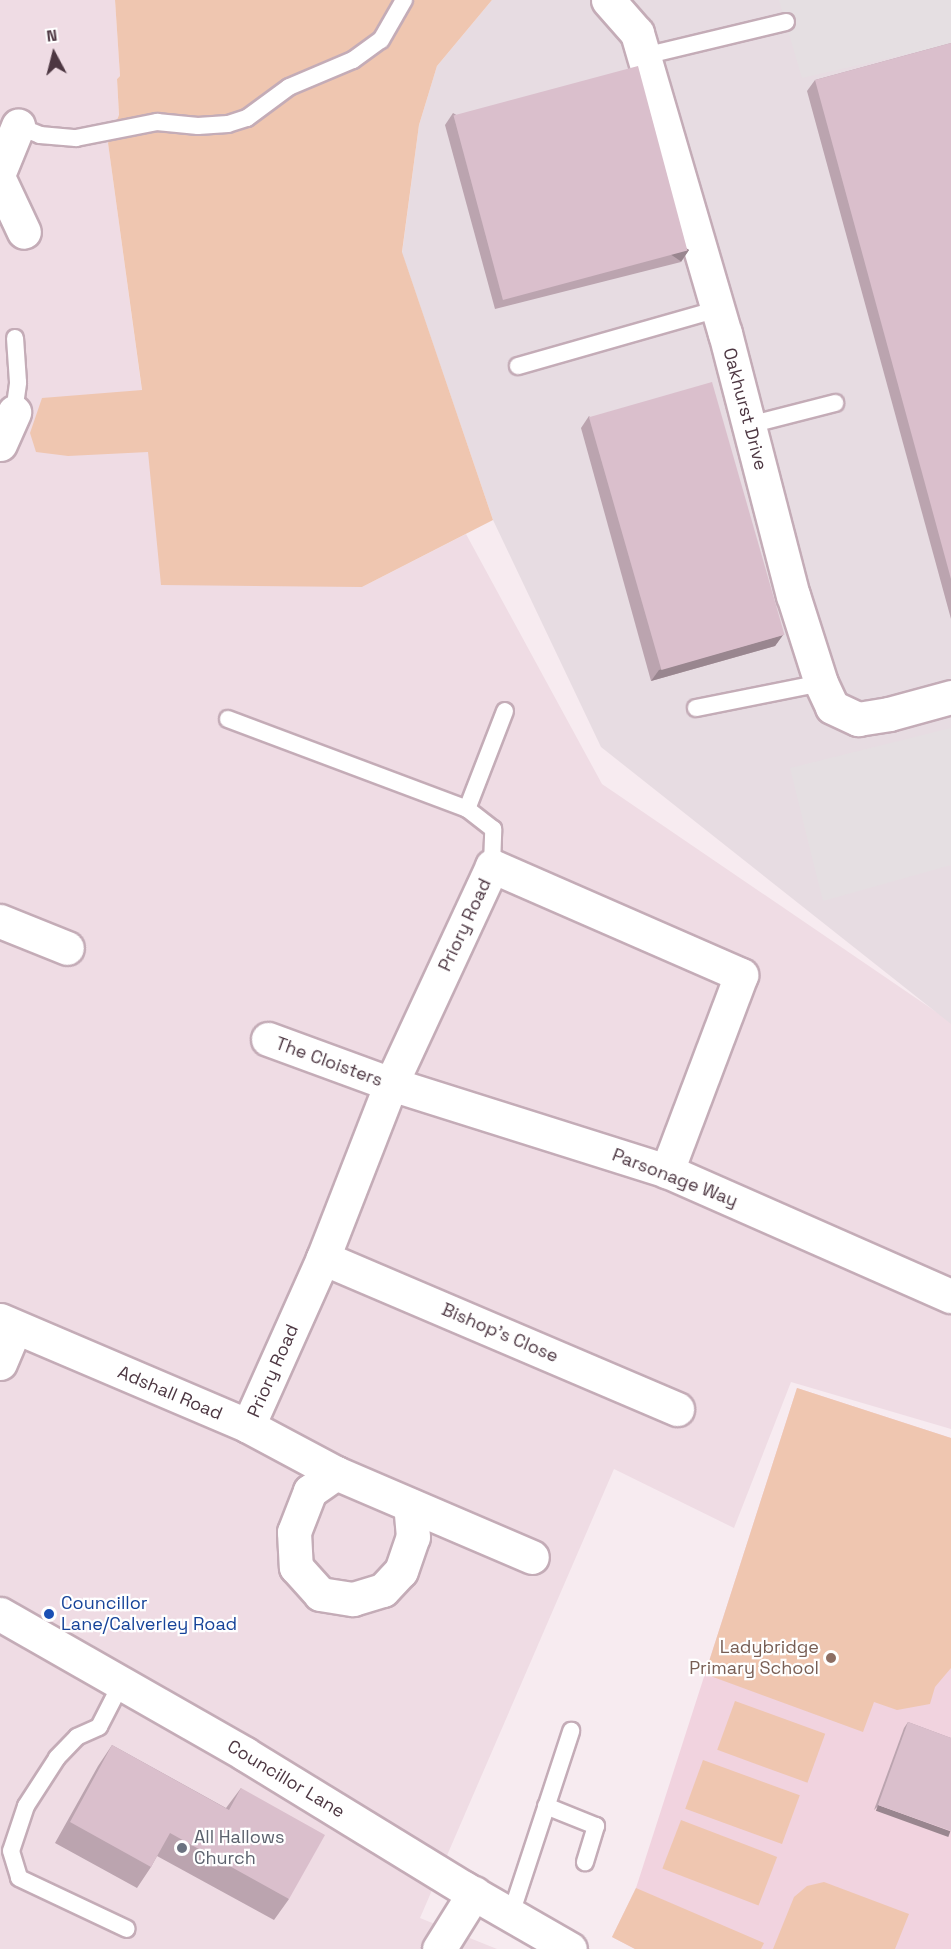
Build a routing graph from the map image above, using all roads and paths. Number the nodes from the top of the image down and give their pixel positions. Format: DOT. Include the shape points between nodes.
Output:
graph roads {
  1 [pos="404,0"];
  2 [pos="608,0"];
  3 [pos="786,22"];
  4 [pos="644,56"];
  5 [pos="18,126"];
  6 [pos="0,170"];
  7 [pos="0,181"];
  8 [pos="24,232"];
  9 [pos="718,309"];
  10 [pos="15,338"];
  11 [pos="518,366"];
  12 [pos="835,403"];
  13 [pos="14,412"];
  14 [pos="749,424"];
  15 [pos="0,444"];
  16 [pos="821,683"];
  17 [pos="951,697"];
  18 [pos="696,708"];
  19 [pos="505,711"];
  20 [pos="228,719"];
  21 [pos="467,809"];
  22 [pos="492,866"];
  23 [pos="0,921"];
  24 [pos="68,948"];
  25 [pos="268,1039"];
  26 [pos="391,1084"];
  27 [pos="667,1171"];
  28 [pos="323,1258"];
  29 [pos="951,1296"];
  30 [pos="8,1323"];
  31 [pos="0,1363"];
  32 [pos="677,1409"];
  33 [pos="248,1426"];
  34 [pos="336,1473"];
  35 [pos="410,1505"];
  36 [pos="532,1557"];
  37 [pos="0,1614"];
  38 [pos="121,1684"];
  39 [pos="571,1731"];
  40 [pos="546,1806"];
  41 [pos="585,1862"];
  42 [pos="474,1893"];
  43 [pos="511,1914"];
  44 [pos="127,1929"];
  45 [pos="439,1949"];
  46 [pos="570,1949"];
  1 -- 5 [label="lane" via="381,40 352,60 289,87 263,108 238,121 198,126 157,122 76,138 40,135"];
  2 -- 4 [label="street, Oakhurst Drive" via="637,33"];
  3 -- 4 [label="lane"];
  4 -- 9 [label="street, Oakhurst Drive"];
  5 -- 6 [label="street"];
  7 -- 8 [label="street"];
  9 -- 11 [label="lane"];
  9 -- 14 [label="street, Oakhurst Drive"];
  10 -- 13 [label="lane" via="18,382"];
  12 -- 14 [label="lane"];
  13 -- 15 [label="street"];
  14 -- 16 [label="street, Oakhurst Drive" via="793,594"];
  16 -- 17 [label="street, Oakhurst Drive" via="832,707 858,719"];
  16 -- 18 [label="lane"];
  19 -- 21 [label="lane"];
  20 -- 21 [label="lane"];
  21 -- 22 [label="lane" via="493,830"];
  22 -- 26 [label="street, Priory Road"];
  22 -- 27 [label="street, Priory Road" via="741,975"];
  23 -- 24 [label="street"];
  25 -- 26 [label="street, The Cloisters"];
  26 -- 27 [label="street, Parsonage Way"];
  26 -- 28 [label="street, Priory Road"];
  27 -- 29 [label="street, Parsonage Way"];
  28 -- 32 [label="street, Bishop's Close"];
  28 -- 33 [label="street, Priory Road"];
  30 -- 31 [label="street"];
  30 -- 33 [label="street, Adshall Road"];
  33 -- 34 [label="street, Adshall Road"];
  34 -- 35 [label="street, Adshall Road"];
  34 -- 35 [label="street" via="310,1491 294,1532 296,1567 320,1594 353,1599 383,1590 401,1571 413,1537"];
  35 -- 36 [label="street, Adshall Road"];
  37 -- 38 [label="street, Councillor Lane"];
  38 -- 42 [label="street, Councillor Lane"];
  38 -- 44 [label="lane" via="99,1727 77,1737 57,1758 26,1806 11,1851 19,1878"];
  39 -- 40 [label="lane"];
  40 -- 41 [label="lane" via="596,1826"];
  40 -- 43 [label="lane"];
  42 -- 43 [label="street, Councillor Lane"];
  42 -- 45 [label="street"];
  43 -- 46 [label="street, Councillor Lane"];
}
